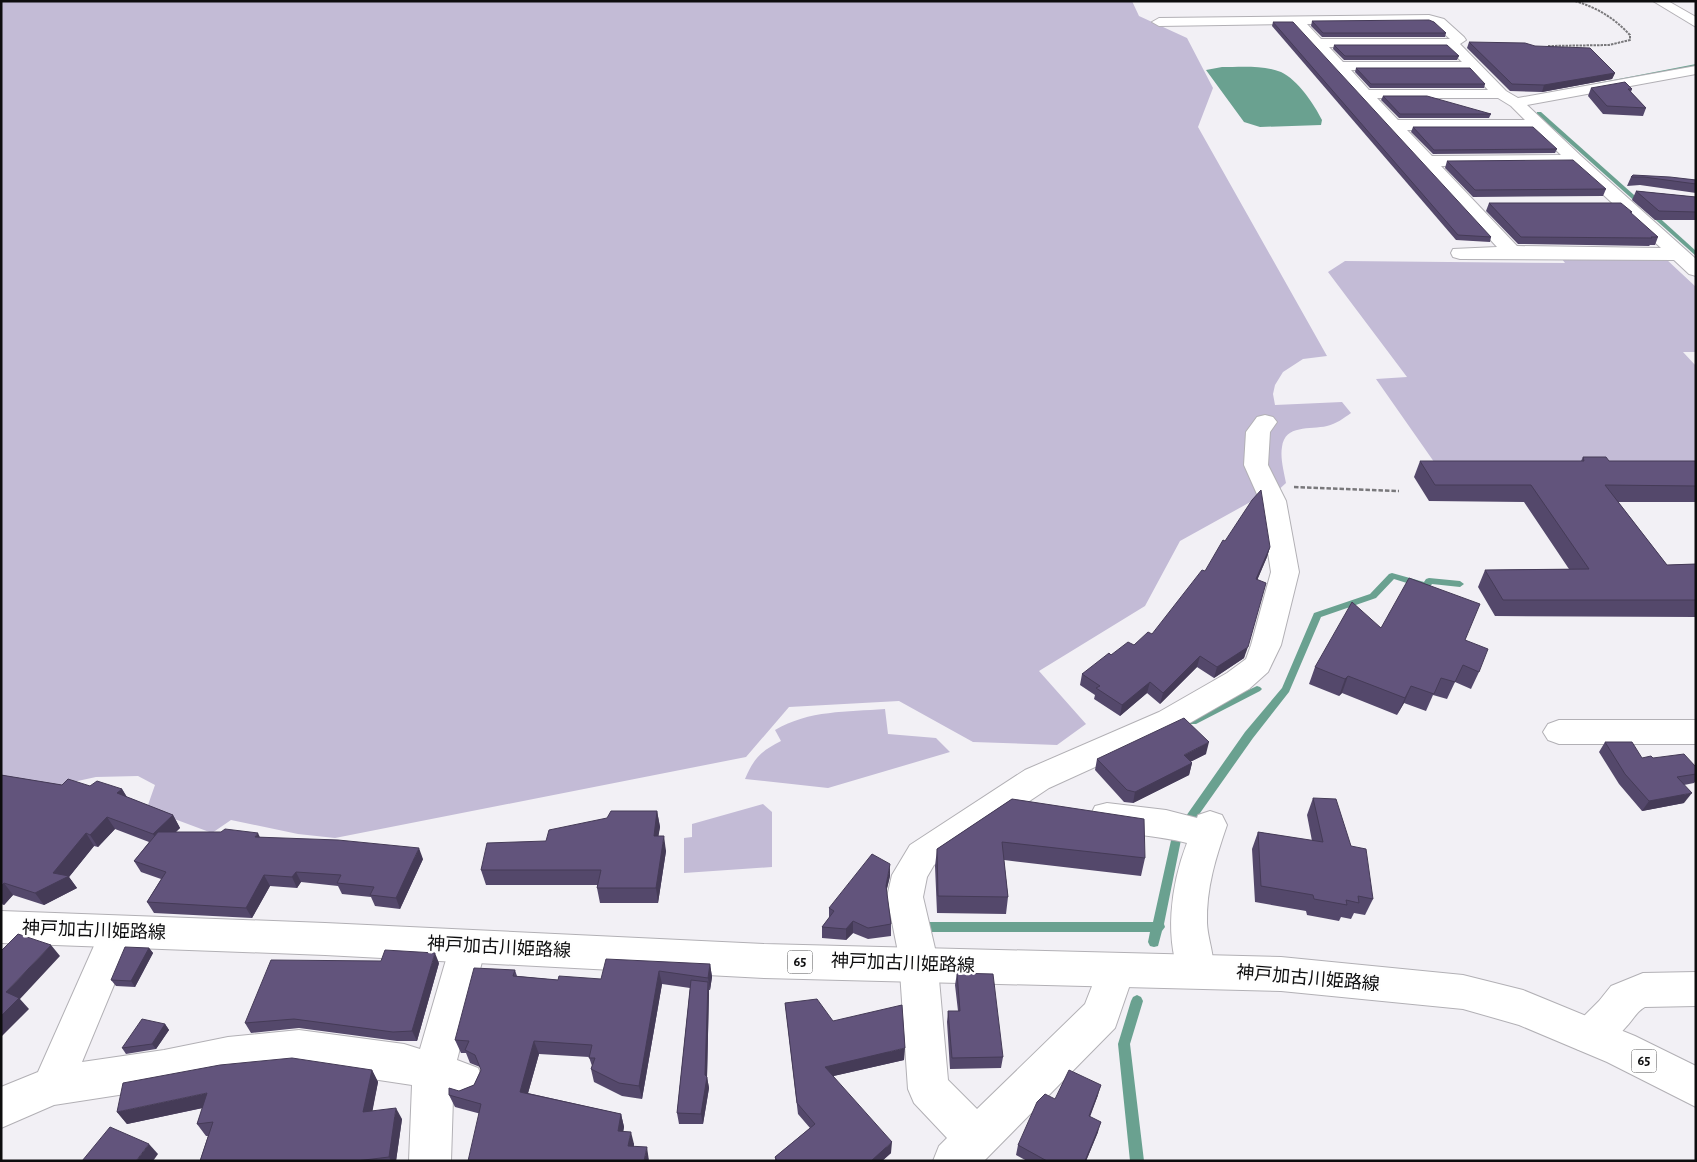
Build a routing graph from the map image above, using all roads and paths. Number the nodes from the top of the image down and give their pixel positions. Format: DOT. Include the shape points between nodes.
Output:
graph roads {
  1 [pos="1575,1"];
  2 [pos="1658,1"];
  3 [pos="1296,20"];
  4 [pos="1159,22"];
  5 [pos="1696,23"];
  6 [pos="1318,43"];
  7 [pos="1452,43"];
  8 [pos="1543,46"];
  9 [pos="1340,66"];
  10 [pos="1473,66"];
  11 [pos="1696,70"];
  12 [pos="1367,94"];
  13 [pos="1500,94"];
  14 [pos="1516,103"];
  15 [pos="1539,125"];
  16 [pos="1396,126"];
  17 [pos="1575,160"];
  18 [pos="1428,161"];
  19 [pos="1640,192"];
  20 [pos="1619,198"];
  21 [pos="1467,204"];
  22 [pos="1487,204"];
  23 [pos="1595,204"];
  24 [pos="1512,252"];
  25 [pos="1460,253"];
  26 [pos="1679,254"];
  27 [pos="1696,270"];
  28 [pos="1265,422"];
  29 [pos="1291,487"];
  30 [pos="1399,491"];
  31 [pos="1559,732"];
  32 [pos="1696,732"];
  33 [pos="1047,804"];
  34 [pos="1,927"];
  35 [pos="118,932"];
  36 [pos="468,946"];
  37 [pos="918,965"];
  38 [pos="1116,970"];
  39 [pos="1196,971"];
  40 [pos="1696,990"];
  41 [pos="1591,1036"];
  42 [pos="448,1077"];
  43 [pos="52,1086"];
  44 [pos="1696,1087"];
  45 [pos="1,1108"];
  46 [pos="966,1153"];
  47 [pos="430,1161"];
  1 -- 8 [label="path" via="1601,10 1624,29 1630,40 1609,45"];
  2 -- 5 [label="street"];
  3 -- 4 [label="street"];
  3 -- 6 [label="street"];
  3 -- 7 [label="street" via="1429,19 1439,22 1459,40"];
  6 -- 7 [label="street"];
  6 -- 9 [label="street"];
  7 -- 10 [label="street"];
  9 -- 10 [label="street"];
  9 -- 12 [label="street"];
  10 -- 13 [label="street"];
  11 -- 14 [label="street"];
  12 -- 13 [label="street"];
  12 -- 16 [label="street"];
  13 -- 14 [label="street"];
  14 -- 15 [label="street"];
  15 -- 16 [label="street"];
  15 -- 17 [label="street"];
  16 -- 18 [label="street"];
  17 -- 18 [label="street"];
  17 -- 20 [label="street"];
  18 -- 21 [label="street"];
  19 -- 20 [label="street"];
  20 -- 23 [label="street"];
  20 -- 26 [label="street"];
  21 -- 22 [label="street"];
  21 -- 24 [label="street"];
  24 -- 25 [label="street"];
  24 -- 26 [label="street"];
  26 -- 27 [label="street"];
  28 -- 33 [label="street" via="1258,432 1256,466 1273,501 1285,572 1258,665 1238,681 1170,720 1037,779"];
  29 -- 30 [label="path"];
  31 -- 32 [label="street"];
  33 -- 37 [label="street" via="922,855 910,875 906,897"];
  33 -- 39 [label="street" via="1196,829 1189,923"];
  34 -- 35 [label="street, 神戸加古川姫路線 / 65"];
  35 -- 36 [label="street, 神戸加古川姫路線 / 65"];
  35 -- 43 [label="street"];
  36 -- 37 [label="street, 神戸加古川姫路線 / 65"];
  36 -- 42 [label="street"];
  37 -- 38 [label="street, 神戸加古川姫路線 / 65"];
  37 -- 46 [label="street" via="928,1090"];
  38 -- 39 [label="street, 神戸加古川姫路線 / 65"];
  38 -- 46 [label="street" via="1101,1015"];
  39 -- 41 [label="street, 神戸加古川姫路線 / 65" via="1281,974 1463,992 1523,1008"];
  40 -- 41 [label="street" via="1643,990 1625,998"];
  41 -- 44 [label="street, 神戸加古川姫路線 / 65"];
  42 -- 43 [label="street" via="404,1063 299,1049 228,1056"];
  42 -- 47 [label="street"];
  43 -- 45 [label="street"];
}
